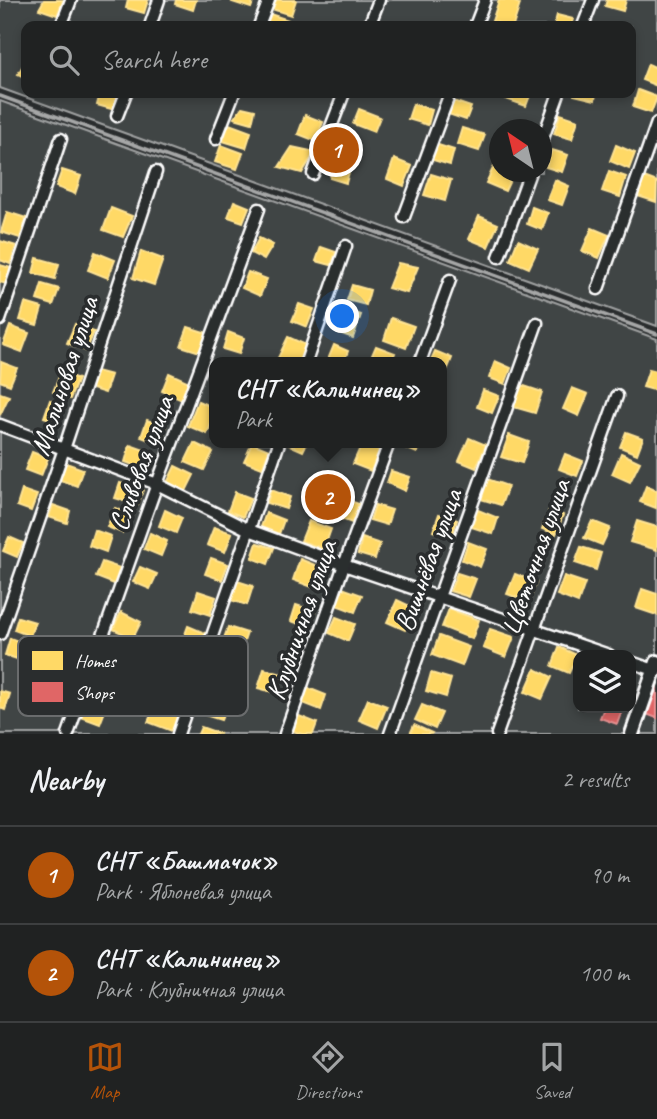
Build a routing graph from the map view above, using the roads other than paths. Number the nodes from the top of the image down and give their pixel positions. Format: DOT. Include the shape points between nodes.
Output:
graph roads {
  1 [pos="71,0"];
  2 [pos="159,0"];
  3 [pos="269,0"];
  4 [pos="379,0"];
  5 [pos="485,0"];
  6 [pos="593,0"];
  7 [pos="63,21"];
  8 [pos="152,21"];
  9 [pos="261,21"];
  10 [pos="371,21"];
  11 [pos="477,21"];
  12 [pos="585,21"];
  13 [pos="124,98"];
  14 [pos="232,98"];
  15 [pos="342,98"];
  16 [pos="448,98"];
  17 [pos="557,98"];
  18 [pos="117,116"];
  19 [pos="549,119"];
  20 [pos="657,123"];
  21 [pos="61,139"];
  22 [pos="216,139"];
  23 [pos="156,172"];
  24 [pos="313,174"];
  25 [pos="526,182"];
  26 [pos="259,209"];
  27 [pos="404,217"];
  28 [pos="346,246"];
  29 [pos="499,257"];
  30 [pos="450,280"];
  31 [pos="598,289"];
  32 [pos="0,320"];
  33 [pos="537,323"];
  34 [pos="308,357"];
  35 [pos="422,357"];
  36 [pos="617,396"];
  37 [pos="0,425"];
  38 [pos="277,448"];
  39 [pos="387,448"];
  40 [pos="64,449"];
  41 [pos="157,484"];
  42 [pos="249,530"];
  43 [pos="344,565"];
  44 [pos="439,597"];
  45 [pos="534,630"];
  46 [pos="0,634"];
  47 [pos="103,636"];
  48 [pos="212,636"];
  49 [pos="594,650"];
  50 [pos="636,663"];
  51 [pos="656,668"];
  52 [pos="74,716"];
  53 [pos="184,716"];
  54 [pos="68,734"];
  55 [pos="178,734"];
  56 [pos="285,734"];
  57 [pos="390,734"];
  58 [pos="497,734"];
  59 [pos="632,734"];
  1 -- 7 [label="street"];
  2 -- 8 [label="street"];
  3 -- 9 [label="street"];
  4 -- 10 [label="street"];
  5 -- 11 [label="street"];
  6 -- 12 [label="street"];
  13 -- 18 [label="street"];
  14 -- 22 [label="street"];
  15 -- 24 [label="street"];
  16 -- 27 [label="street"];
  17 -- 19 [label="street"];
  20 -- 31 [label="street"];
  21 -- 32 [label="street"];
  23 -- 40 [label="street, Малиновая улица"];
  25 -- 29 [label="street"];
  26 -- 41 [label="street, Сливовая улица"];
  28 -- 34 [label="street"];
  30 -- 35 [label="street"];
  33 -- 44 [label="street, Вишнёвая улица"];
  36 -- 45 [label="street, Цветочная улица"];
  37 -- 40 [label="street"];
  38 -- 42 [label="street"];
  39 -- 43 [label="street, Клубничная улица"];
  40 -- 41 [label="street"];
  40 -- 46 [label="street, Малиновая улица"];
  41 -- 42 [label="street"];
  41 -- 47 [label="street, Сливовая улица"];
  42 -- 43 [label="street"];
  42 -- 48 [label="street"];
  43 -- 44 [label="street"];
  43 -- 56 [label="street, Клубничная улица"];
  44 -- 45 [label="street"];
  44 -- 57 [label="street, Вишнёвая улица"];
  45 -- 49 [label="street"];
  45 -- 58 [label="street, Цветочная улица"];
  50 -- 51 [label="street"];
  51 -- 59 [label="street"];
  52 -- 54 [label="street, Сливовая улица"];
  53 -- 55 [label="street"];
}
